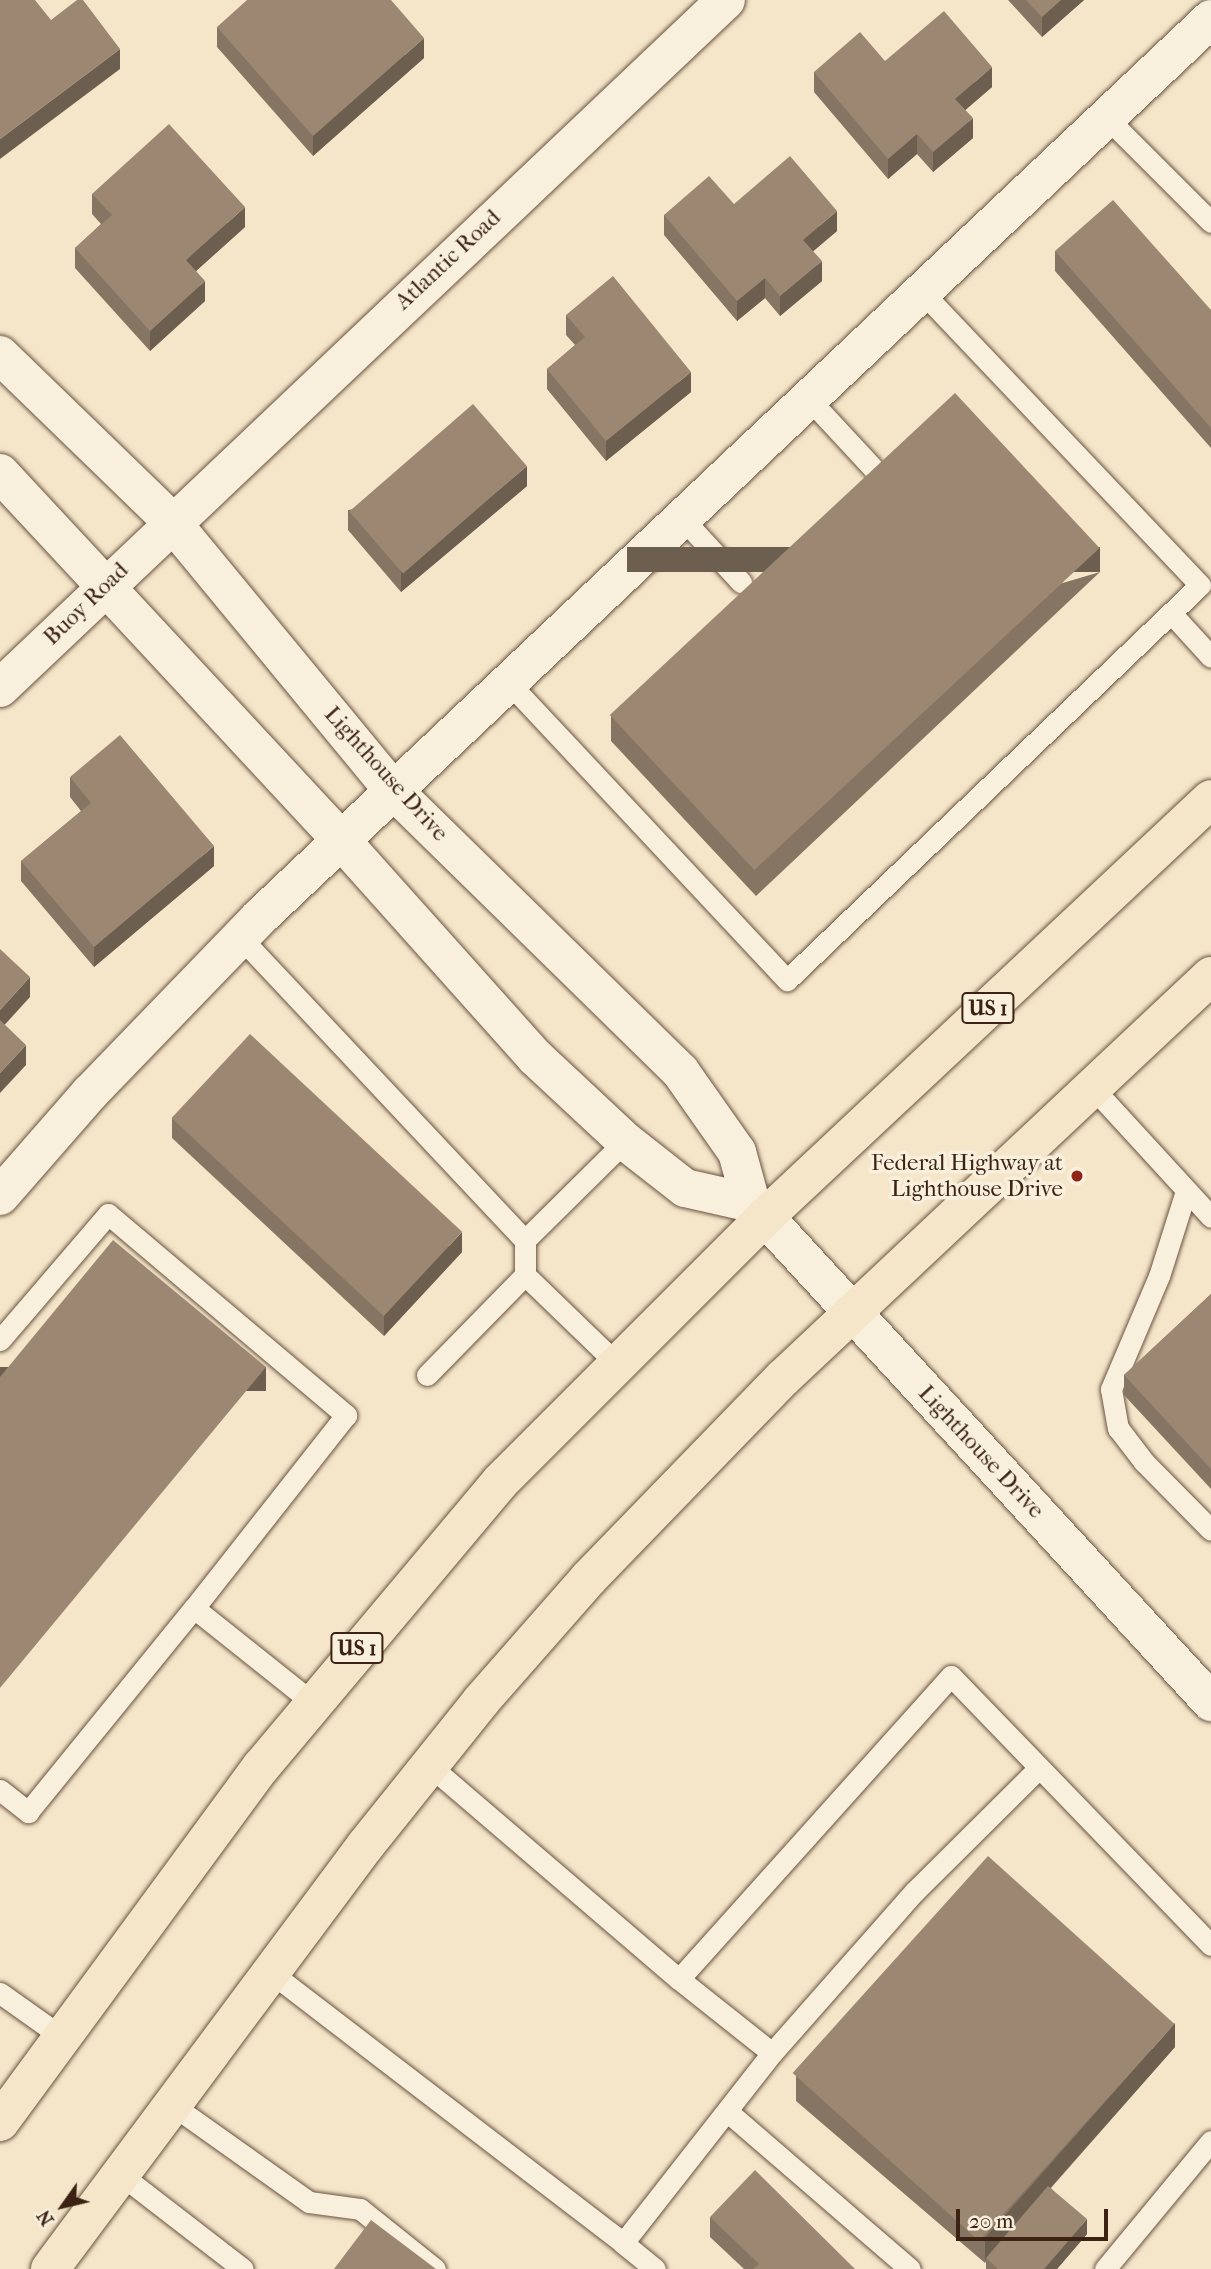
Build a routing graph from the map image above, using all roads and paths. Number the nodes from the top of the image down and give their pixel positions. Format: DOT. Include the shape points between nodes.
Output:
graph roads {
  1 [pos="726,0"];
  2 [pos="1211,19"];
  3 [pos="1107,118"];
  4 [pos="1211,222"];
  5 [pos="922,292"];
  6 [pos="0,355"];
  7 [pos="810,399"];
  8 [pos="873,468"];
  9 [pos="0,472"];
  10 [pos="683,519"];
  11 [pos="171,521"];
  12 [pos="741,582"];
  13 [pos="105,586"];
  14 [pos="1171,613"];
  15 [pos="1211,657"];
  16 [pos="509,683"];
  17 [pos="0,688"];
  18 [pos="393,790"];
  19 [pos="1211,799"];
  20 [pos="341,840"];
  21 [pos="240,937"];
  22 [pos="1211,976"];
  23 [pos="1092,1087"];
  24 [pos="625,1141"];
  25 [pos="1186,1191"];
  26 [pos="0,1196"];
  27 [pos="758,1210"];
  28 [pos="1211,1217"];
  29 [pos="525,1240"];
  30 [pos="525,1275"];
  31 [pos="852,1311"];
  32 [pos="0,1340"];
  33 [pos="616,1363"];
  34 [pos="427,1375"];
  35 [pos="1211,1530"];
  36 [pos="194,1608"];
  37 [pos="1211,1702"];
  38 [pos="313,1703"];
  39 [pos="429,1765"];
  40 [pos="1039,1768"];
  41 [pos="0,1790"];
  42 [pos="1211,1945"];
  43 [pos="270,1970"];
  44 [pos="679,1979"];
  45 [pos="0,1993"];
  46 [pos="62,2037"];
  47 [pos="772,2053"];
  48 [pos="171,2104"];
  49 [pos="728,2112"];
  50 [pos="0,2122"];
  51 [pos="1211,2141"];
  52 [pos="120,2174"];
  53 [pos="623,2243"];
  54 [pos="50,2269"];
  55 [pos="243,2269"];
  56 [pos="435,2269"];
  57 [pos="655,2269"];
  58 [pos="910,2269"];
  59 [pos="1105,2269"];
  1 -- 11 [label="street, Atlantic Road"];
  2 -- 3 [label="street"];
  3 -- 4 [label="lane"];
  3 -- 5 [label="street"];
  5 -- 7 [label="street"];
  5 -- 14 [label="lane" via="1200,584"];
  6 -- 11 [label="street, Lighthouse Drive"];
  7 -- 8 [label="lane"];
  7 -- 10 [label="street"];
  9 -- 13 [label="street"];
  10 -- 12 [label="lane"];
  10 -- 16 [label="street"];
  11 -- 13 [label="street, Buoy Road"];
  11 -- 18 [label="street, Lighthouse Drive"];
  13 -- 17 [label="street, Buoy Road"];
  13 -- 20 [label="street"];
  14 -- 15 [label="lane"];
  14 -- 16 [label="lane" via="787,980"];
  16 -- 18 [label="street"];
  18 -- 20 [label="street"];
  18 -- 27 [label="street, Lighthouse Drive" via="680,1071 737,1152"];
  19 -- 27 [label="main road, US 1"];
  20 -- 21 [label="street"];
  20 -- 24 [label="street" via="535,1057"];
  21 -- 26 [label="street" via="90,1093"];
  21 -- 29 [label="lane"];
  22 -- 23 [label="main road"];
  23 -- 25 [label="lane"];
  23 -- 31 [label="main road"];
  24 -- 27 [label="street" via="685,1188"];
  24 -- 29 [label="lane"];
  25 -- 28 [label="lane"];
  25 -- 35 [label="lane" via="1159,1276 1111,1389 1118,1428 1144,1462"];
  27 -- 31 [label="street, Lighthouse Drive"];
  27 -- 33 [label="main road, US 1"];
  29 -- 30 [label="lane"];
  30 -- 33 [label="lane"];
  30 -- 34 [label="lane"];
  31 -- 37 [label="street, Lighthouse Drive"];
  31 -- 39 [label="main road" via="716,1443 589,1578"];
  32 -- 36 [label="lane" via="108,1214 346,1415"];
  33 -- 38 [label="main road, US 1" via="500,1482"];
  36 -- 38 [label="lane"];
  36 -- 41 [label="lane" via="28,1812"];
  38 -- 46 [label="main road, US 1"];
  39 -- 43 [label="main road"];
  39 -- 44 [label="lane"];
  40 -- 42 [label="lane"];
  40 -- 44 [label="lane" via="951,1676"];
  40 -- 47 [label="lane" via="915,1891"];
  43 -- 48 [label="main road"];
  43 -- 53 [label="lane"];
  44 -- 47 [label="lane"];
  45 -- 46 [label="lane"];
  46 -- 50 [label="main road, US 1"];
  47 -- 49 [label="lane"];
  48 -- 52 [label="main road"];
  48 -- 56 [label="lane" via="309,2203 360,2209"];
  49 -- 53 [label="lane"];
  49 -- 58 [label="lane"];
  51 -- 59 [label="lane"];
  52 -- 54 [label="main road"];
  52 -- 55 [label="lane"];
  53 -- 57 [label="lane"];
}
